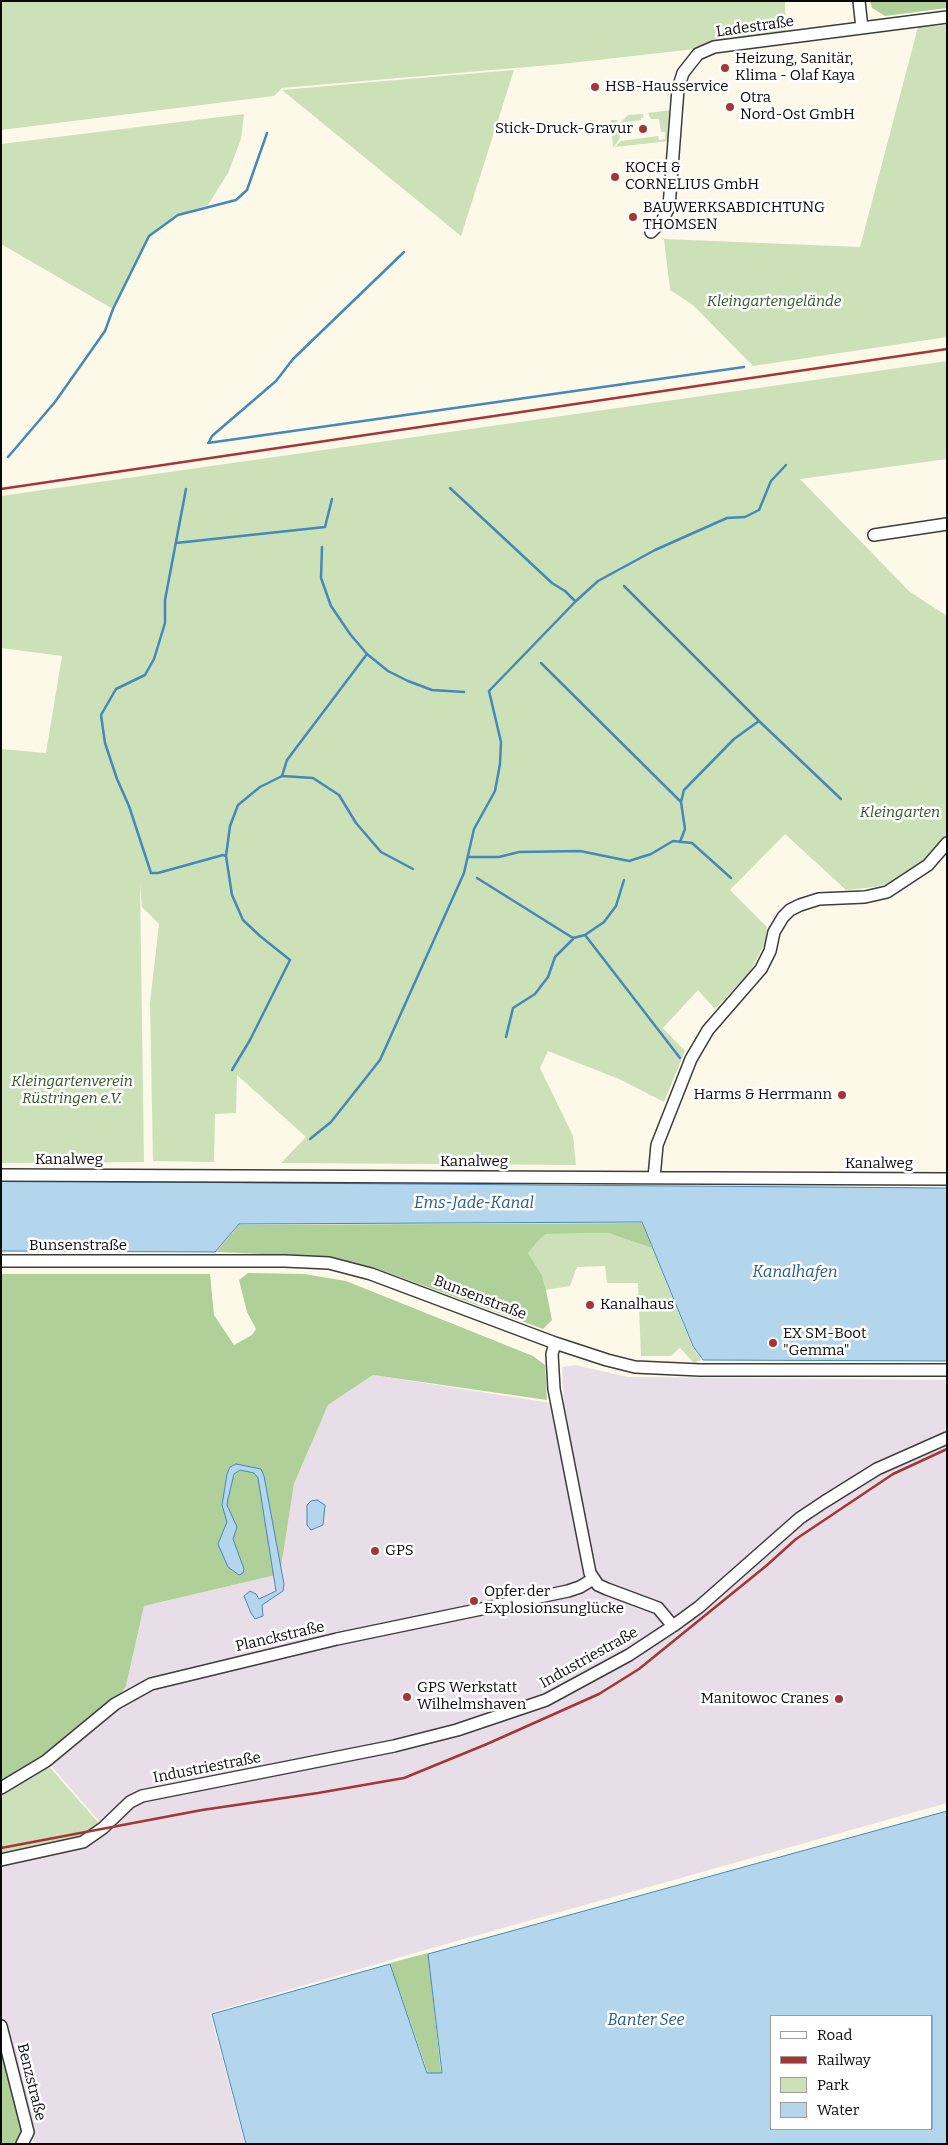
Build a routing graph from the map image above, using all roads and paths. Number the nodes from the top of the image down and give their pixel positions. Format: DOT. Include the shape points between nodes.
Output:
graph roads {
  1 [pos="859,1"];
  2 [pos="947,17"];
  3 [pos="862,28"];
  4 [pos="651,232"];
  5 [pos="947,524"];
  6 [pos="874,535"];
  7 [pos="947,843"];
  8 [pos="1,1175"];
  9 [pos="654,1178"];
  10 [pos="947,1179"];
  11 [pos="1,1261"];
  12 [pos="555,1343"];
  13 [pos="947,1370"];
  14 [pos="947,1438"];
  15 [pos="593,1579"];
  16 [pos="673,1626"];
  17 [pos="1,1788"];
  18 [pos="1,1860"];
  19 [pos="1,2026"];
  20 [pos="22,2144"];
  1 -- 3 [label="street"];
  2 -- 3 [label="street, Ladestraße"];
  3 -- 4 [label="street, Ladestraße" via="714,47 698,54 683,73 678,89 669,207"];
  5 -- 6 [label="street"];
  7 -- 9 [label="street" via="928,865 887,892 865,898 819,899 795,907 783,917 761,969 708,1030 691,1059 657,1145"];
  8 -- 9 [label="street, Kanalweg"];
  9 -- 10 [label="street, Kanalweg"];
  11 -- 12 [label="street, Bunsenstraße" via="329,1263 371,1274"];
  12 -- 13 [label="street, Bunsenstraße" via="620,1364 649,1368"];
  12 -- 15 [label="street" via="552,1354 554,1389"];
  14 -- 16 [label="street, Industriestraße" via="877,1469 800,1518"];
  15 -- 16 [label="street" via="606,1590 658,1608"];
  15 -- 17 [label="street, Planckstraße" via="568,1591 337,1639 151,1684 115,1704 46,1760"];
  16 -- 18 [label="street, Industriestraße" via="629,1655 546,1700 457,1730 394,1746 142,1796 130,1802 83,1842"];
  19 -- 20 [label="street, Benzstraße" via="28,2132"];
}
